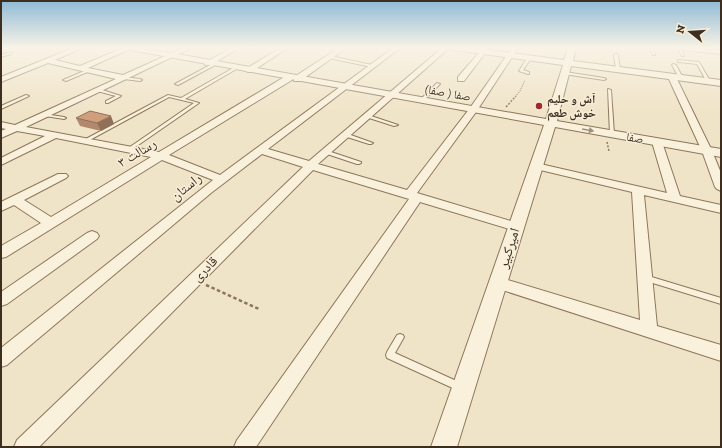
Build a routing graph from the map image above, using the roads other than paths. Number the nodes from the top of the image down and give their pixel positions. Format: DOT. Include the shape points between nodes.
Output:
graph roads {
  1 [pos="28,69"];
  2 [pos="85,69"];
  3 [pos="143,69"];
  4 [pos="201,69"];
  5 [pos="234,69"];
  6 [pos="241,69"];
  7 [pos="308,69"];
  8 [pos="368,69"];
  9 [pos="422,69"];
  10 [pos="469,69"];
  11 [pos="501,69"];
  12 [pos="522,69"];
  13 [pos="566,69"];
  14 [pos="584,69"];
  15 [pos="618,69"];
  16 [pos="675,69"];
  17 [pos="701,69"];
  18 [pos="90,70"];
  19 [pos="248,70"];
  20 [pos="528,73"];
  21 [pos="677,77"];
  22 [pos="124,78"];
  23 [pos="293,78"];
  24 [pos="461,79"];
  25 [pos="604,79"];
  26 [pos="1,80"];
  27 [pos="65,80"];
  28 [pos="140,80"];
  29 [pos="708,81"];
  30 [pos="721,83"];
  31 [pos="177,84"];
  32 [pos="438,84"];
  33 [pos="344,87"];
  34 [pos="98,90"];
  35 [pos="609,90"];
  36 [pos="27,96"];
  37 [pos="390,96"];
  38 [pos="182,100"];
  39 [pos="421,101"];
  40 [pos="107,102"];
  41 [pos="1,108"];
  42 [pos="473,110"];
  43 [pos="45,115"];
  44 [pos="366,116"];
  45 [pos="64,118"];
  46 [pos="396,124"];
  47 [pos="550,124"];
  48 [pos="1,125"];
  49 [pos="16,128"];
  50 [pos="612,134"];
  51 [pos="1,135"];
  52 [pos="346,135"];
  53 [pos="53,136"];
  54 [pos="84,141"];
  55 [pos="657,142"];
  56 [pos="371,143"];
  57 [pos="129,149"];
  58 [pos="259,150"];
  59 [pos="707,151"];
  60 [pos="326,152"];
  61 [pos="721,153"];
  62 [pos="161,156"];
  63 [pos="1,162"];
  64 [pos="359,163"];
  65 [pos="311,165"];
  66 [pos="536,166"];
  67 [pos="62,176"];
  68 [pos="222,178"];
  69 [pos="721,187"];
  70 [pos="638,190"];
  71 [pos="414,196"];
  72 [pos="675,199"];
  73 [pos="15,200"];
  74 [pos="1,207"];
  75 [pos="721,209"];
  76 [pos="51,223"];
  77 [pos="516,227"];
  78 [pos="92,236"];
  79 [pos="1,253"];
  80 [pos="645,278"];
  81 [pos="498,283"];
  82 [pos="1,300"];
  83 [pos="721,301"];
  84 [pos="649,330"];
  85 [pos="400,337"];
  86 [pos="721,353"];
  87 [pos="1,359"];
  88 [pos="463,389"];
  89 [pos="24,447"];
  90 [pos="244,447"];
  91 [pos="444,447"];
  1 -- 26 [label="street"];
  2 -- 18 [label="street"];
  3 -- 22 [label="street"];
  4 -- 31 [label="lane"];
  5 -- 38 [label="lane"];
  6 -- 19 [label="street, صفا ( صفا)"];
  7 -- 23 [label="street, رسالت ۳"];
  8 -- 33 [label="street, راستان"];
  9 -- 37 [label="street, قادری"];
  10 -- 24 [label="street"];
  11 -- 42 [label="street"];
  12 -- 20 [label="lane" via="521,71"];
  13 -- 47 [label="street, امیرکبیر"];
  14 -- 25 [label="lane"];
  15 -- 21 [label="street"];
  16 -- 21 [label="lane"];
  17 -- 29 [label="lane"];
  18 -- 22 [label="street"];
  18 -- 27 [label="lane"];
  19 -- 23 [label="street, صفا ( صفا)"];
  21 -- 29 [label="street"];
  21 -- 59 [label="street"];
  22 -- 28 [label="lane"];
  22 -- 34 [label="street"];
  23 -- 33 [label="street, صفا ( صفا)"];
  23 -- 62 [label="street, رسالت ۳"];
  29 -- 30 [label="street"];
  32 -- 39 [label="lane"];
  33 -- 37 [label="street, صفا ( صفا)"];
  33 -- 58 [label="street, راستان"];
  34 -- 40 [label="lane" via="119,96"];
  34 -- 43 [label="street"];
  35 -- 50 [label="lane"];
  36 -- 41 [label="lane"];
  37 -- 39 [label="street, صفا ( صفا)"];
  37 -- 44 [label="street, قادری"];
  38 -- 54 [label="lane" via="169,96"];
  38 -- 57 [label="lane" via="197,103"];
  39 -- 42 [label="street, صفا ( صفا)"];
  42 -- 47 [label="street, صفا ( صفا)"];
  42 -- 71 [label="street"];
  43 -- 45 [label="lane"];
  43 -- 49 [label="street"];
  44 -- 46 [label="lane"];
  44 -- 52 [label="street, قادری"];
  47 -- 50 [label="street, صفا, one-way"];
  47 -- 66 [label="street, امیرکبیر"];
  48 -- 49 [label="street"];
  49 -- 51 [label="street"];
  49 -- 53 [label="street"];
  50 -- 55 [label="street, صفا"];
  52 -- 56 [label="lane"];
  52 -- 60 [label="street, قادری"];
  53 -- 54 [label="street"];
  53 -- 63 [label="street"];
  54 -- 57 [label="street"];
  55 -- 59 [label="street, صفا"];
  55 -- 72 [label="street"];
  57 -- 62 [label="street"];
  58 -- 65 [label="street"];
  58 -- 68 [label="street, راستان"];
  59 -- 61 [label="street, صفا"];
  59 -- 69 [label="street"];
  60 -- 64 [label="lane"];
  60 -- 65 [label="street, قادری"];
  62 -- 68 [label="street"];
  62 -- 76 [label="street, رسالت ۳"];
  65 -- 71 [label="street"];
  65 -- 89 [label="street, قادری"];
  66 -- 70 [label="street"];
  66 -- 77 [label="street, امیرکبیر"];
  67 -- 73 [label="street"];
  68 -- 87 [label="street, راستان"];
  70 -- 72 [label="street"];
  70 -- 80 [label="street"];
  71 -- 77 [label="street"];
  71 -- 90 [label="street"];
  72 -- 75 [label="street"];
  73 -- 74 [label="street"];
  73 -- 76 [label="street"];
  76 -- 79 [label="street, رسالت ۳"];
  77 -- 81 [label="street, امیرکبیر"];
  78 -- 82 [label="street"];
  80 -- 83 [label="lane"];
  80 -- 84 [label="street"];
  81 -- 84 [label="street"];
  81 -- 88 [label="street, امیرکبیر"];
  84 -- 86 [label="street"];
  85 -- 88 [label="lane" via="390,355"];
  88 -- 91 [label="street, امیرکبیر"];
}
